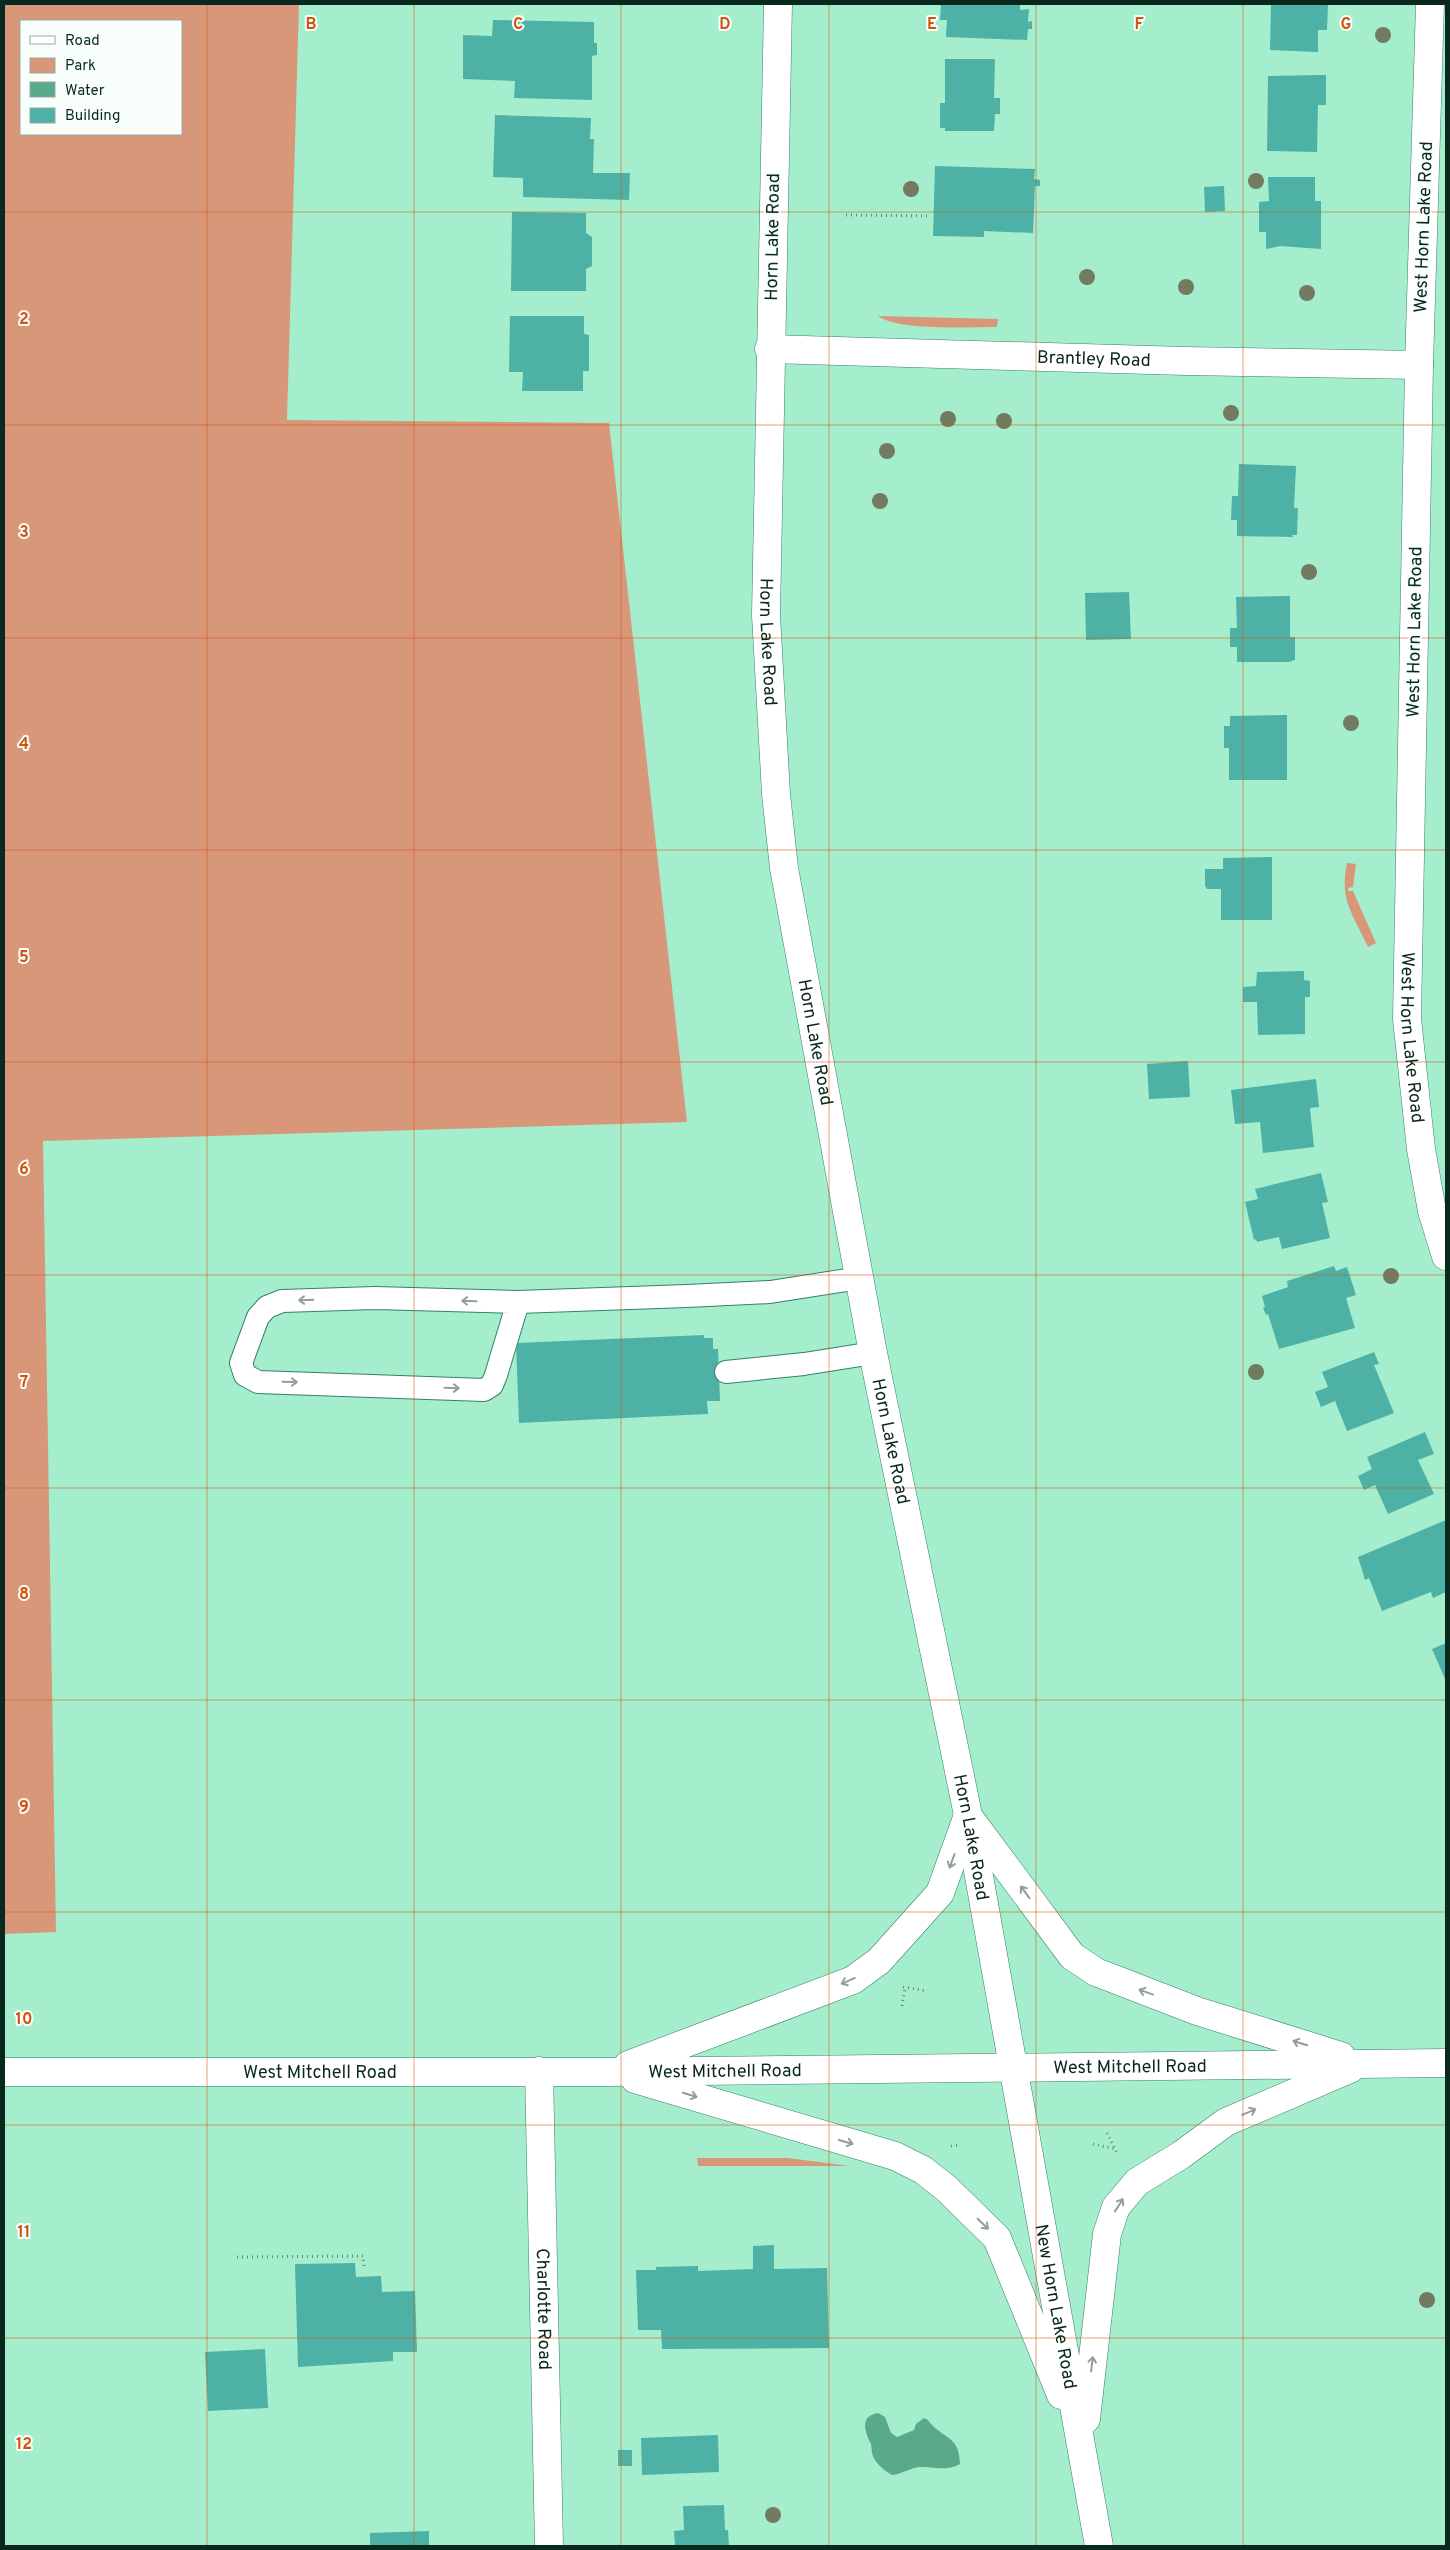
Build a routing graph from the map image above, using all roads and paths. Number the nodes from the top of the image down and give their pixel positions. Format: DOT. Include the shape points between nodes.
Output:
graph roads {
  1 [pos="778,4"];
  2 [pos="1430,4"];
  3 [pos="846,215"];
  4 [pos="928,216"];
  5 [pos="770,349"];
  6 [pos="1419,365"];
  7 [pos="1446,1256"];
  8 [pos="860,1278"];
  9 [pos="518,1302"];
  10 [pos="873,1353"];
  11 [pos="726,1372"];
  12 [pos="968,1815"];
  13 [pos="927,1991"];
  14 [pos="902,2006"];
  15 [pos="1363,2063"];
  16 [pos="1446,2064"];
  17 [pos="1012,2067"];
  18 [pos="539,2071"];
  19 [pos="4,2072"];
  20 [pos="610,2072"];
  21 [pos="1107,2133"];
  22 [pos="1093,2144"];
  23 [pos="237,2257"];
  24 [pos="364,2269"];
  25 [pos="1082,2448"];
  26 [pos="549,2546"];
  27 [pos="1099,2546"];
  1 -- 5 [label="main road, Horn Lake Road"];
  2 -- 6 [label="main road, West Horn Lake Road"];
  3 -- 4 [label="path"];
  5 -- 6 [label="main road, Brantley Road"];
  5 -- 8 [label="main road, Horn Lake Road" via="766,615 776,794 785,877"];
  6 -- 7 [label="main road, West Horn Lake Road" via="1407,1019 1427,1184 1436,1229"];
  8 -- 9 [label="lane" via="770,1292"];
  8 -- 10 [label="main road, Horn Lake Road"];
  9 -- 9 [label="lane, one-way" via="375,1298 282,1301 267,1307 258,1317 241,1363 245,1375 258,1382 484,1390 492,1385"];
  10 -- 11 [label="lane"];
  10 -- 12 [label="main road, Horn Lake Road"];
  15 -- 12 [label="main road, one-way" via="1197,2011 1096,1972 1072,1956"];
  12 -- 17 [label="main road, Horn Lake Road"];
  12 -- 20 [label="main road, one-way" via="940,1893 879,1961 853,1980"];
  13 -- 14 [label="path" via="906,1988"];
  15 -- 16 [label="main road, West Mitchell Road"];
  15 -- 17 [label="main road, West Mitchell Road"];
  25 -- 15 [label="main road, one-way" via="1107,2234 1116,2207 1137,2182 1226,2122"];
  17 -- 20 [label="main road, West Mitchell Road"];
  17 -- 25 [label="main road, New Horn Lake Road"];
  18 -- 19 [label="main road, West Mitchell Road"];
  18 -- 20 [label="main road, West Mitchell Road"];
  18 -- 26 [label="main road, Charlotte Road"];
  20 -- 25 [label="main road, one-way" via="895,2156 923,2170 947,2189 997,2238"];
  21 -- 22 [label="path" via="1116,2149"];
  23 -- 24 [label="path" via="363,2256"];
  25 -- 27 [label="main road, New Horn Lake Road"];
}
